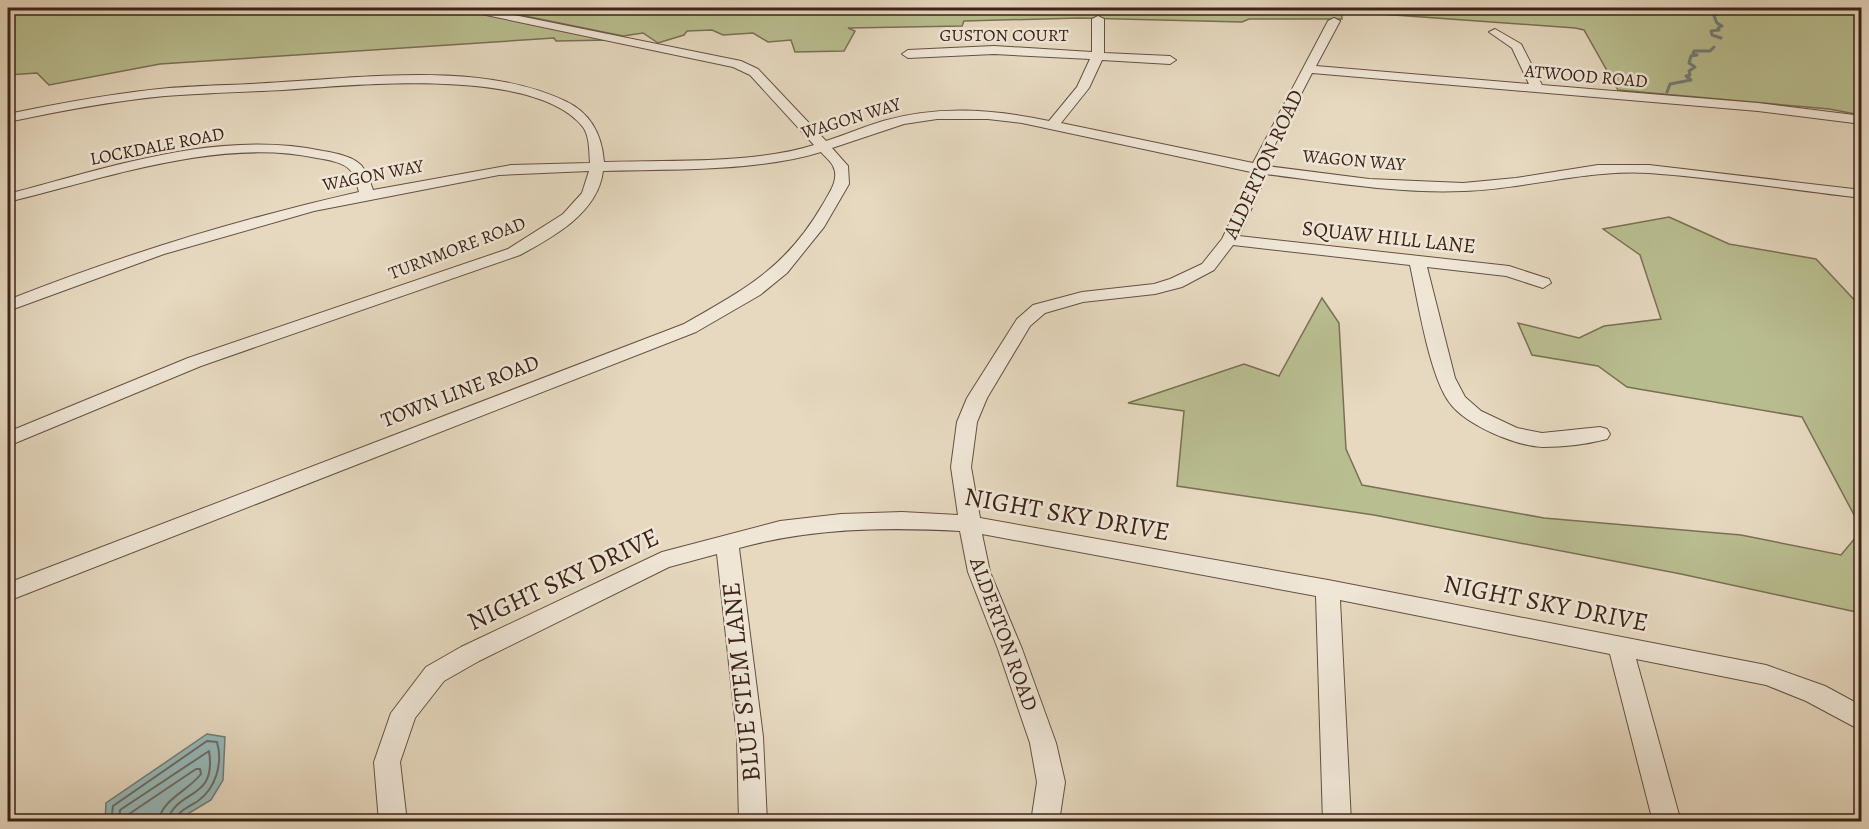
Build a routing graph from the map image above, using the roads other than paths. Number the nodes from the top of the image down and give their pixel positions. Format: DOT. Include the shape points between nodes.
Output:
graph roads {
  1 [pos="467,8"];
  2 [pos="1098,19"];
  3 [pos="1334,21"];
  4 [pos="1495,32"];
  5 [pos="908,54"];
  6 [pos="1099,55"];
  7 [pos="1170,60"];
  8 [pos="1308,69"];
  9 [pos="1538,90"];
  10 [pos="8,118"];
  11 [pos="1856,119"];
  12 [pos="1053,124"];
  13 [pos="1862,135"];
  14 [pos="824,148"];
  15 [pos="597,167"];
  16 [pos="1259,169"];
  17 [pos="1862,194"];
  18 [pos="367,195"];
  19 [pos="8,198"];
  20 [pos="1229,240"];
  21 [pos="1417,261"];
  22 [pos="1543,283"];
  23 [pos="8,306"];
  24 [pos="1600,434"];
  25 [pos="8,440"];
  26 [pos="970,524"];
  27 [pos="727,543"];
  28 [pos="1328,589"];
  29 [pos="8,592"];
  30 [pos="1620,646"];
  31 [pos="1862,720"];
  32 [pos="393,822"];
  33 [pos="753,822"];
  34 [pos="1045,822"];
  35 [pos="1336,822"];
  36 [pos="1667,822"];
  1 -- 14 [label="street, TOWN LINE ROAD" via="737,64 754,72"];
  2 -- 6 [label="street"];
  3 -- 8 [label="street, ALDERTON ROAD"];
  4 -- 9 [label="street" via="1518,46"];
  5 -- 6 [label="street, GUSTON COURT" via="994,50"];
  6 -- 7 [label="street, GUSTON COURT"];
  6 -- 12 [label="street" via="1087,83"];
  8 -- 9 [label="street, ATWOOD ROAD"];
  8 -- 16 [label="street, ALDERTON ROAD"];
  9 -- 11 [label="street, ATWOOD ROAD" via="1758,107"];
  10 -- 15 [label="street, TURNMORE ROAD" via="153,94 357,81 465,81 532,93 572,111 596,139"];
  11 -- 13 [label="street"];
  12 -- 14 [label="street, WAGON WAY" via="994,115 928,116 887,124"];
  12 -- 16 [label="street, WAGON WAY"];
  14 -- 15 [label="street, WAGON WAY" via="754,160"];
  14 -- 29 [label="street, TOWN LINE ROAD" via="841,166 843,184 819,224 781,270 754,291 690,328"];
  15 -- 18 [label="street, WAGON WAY" via="511,169"];
  15 -- 25 [label="street, TURNMORE ROAD" via="589,192 568,217 546,235 514,252 203,359 77,407"];
  16 -- 17 [label="street, WAGON WAY" via="1369,183 1463,187 1516,183 1598,169 1649,169"];
  16 -- 20 [label="street, ALDERTON ROAD" via="1257,183"];
  18 -- 19 [label="street, LOCKDALE ROAD" via="357,169 347,162 320,153 255,149 153,163"];
  18 -- 23 [label="street, WAGON WAY" via="264,218 172,245"];
  20 -- 21 [label="street, SQUAW HILL LANE"];
  20 -- 26 [label="street, ALDERTON ROAD" via="1208,267 1176,283 1061,302 1040,309 1023,323 976,398 967,422 961,467"];
  21 -- 22 [label="street, SQUAW HILL LANE" via="1509,271"];
  21 -- 24 [label="street" via="1446,378 1457,400 1474,415 1510,433 1542,440"];
  26 -- 27 [label="street, NIGHT SKY DRIVE" via="841,522 780,529"];
  26 -- 28 [label="street, NIGHT SKY DRIVE"];
  26 -- 34 [label="street, ALDERTON ROAD" via="979,572 1043,743 1050,782"];
  27 -- 32 [label="street, NIGHT SKY DRIVE" via="662,560 435,674 404,713 387,762"];
  27 -- 33 [label="street, BLUE STEM LANE" via="750,737"];
  28 -- 30 [label="street, NIGHT SKY DRIVE"];
  28 -- 35 [label="street"];
  30 -- 31 [label="street, NIGHT SKY DRIVE" via="1766,675 1809,689"];
  30 -- 36 [label="street"];
}
